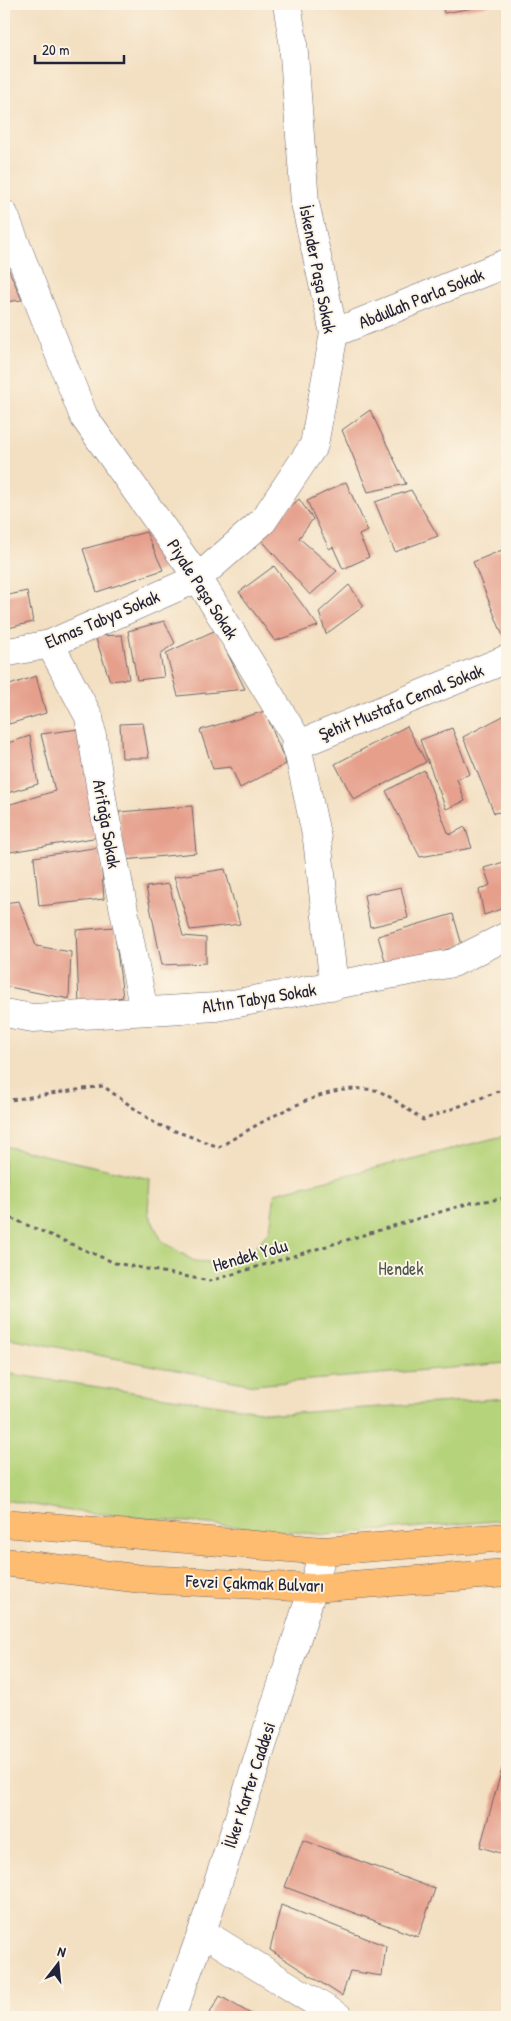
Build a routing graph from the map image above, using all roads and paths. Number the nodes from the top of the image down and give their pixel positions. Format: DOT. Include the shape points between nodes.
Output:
graph roads {
  1 [pos="286,4"];
  2 [pos="4,214"];
  3 [pos="507,263"];
  4 [pos="334,334"];
  5 [pos="198,578"];
  6 [pos="50,644"];
  7 [pos="4,653"];
  8 [pos="507,659"];
  9 [pos="295,746"];
  10 [pos="507,936"];
  11 [pos="334,986"];
  12 [pos="144,1012"];
  13 [pos="4,1013"];
  14 [pos="507,1088"];
  15 [pos="4,1102"];
  16 [pos="507,1198"];
  17 [pos="4,1215"];
  18 [pos="4,1523"];
  19 [pos="507,1537"];
  20 [pos="323,1552"];
  21 [pos="4,1562"];
  22 [pos="507,1573"];
  23 [pos="313,1588"];
  24 [pos="202,1932"];
  25 [pos="171,2017"];
  26 [pos="339,2017"];
  1 -- 4 [label="street, İskender Paşa Sokak" via="293,41 305,203"];
  2 -- 5 [label="street, Piyale Paşa Sokak" via="84,417"];
  3 -- 4 [label="street, Abdullah Parla Sokak"];
  4 -- 5 [label="street, İskender Paşa Sokak" via="314,445 263,521"];
  5 -- 6 [label="street, Elmas Tabya Sokak"];
  5 -- 9 [label="street, Piyale Paşa Sokak" via="294,736"];
  6 -- 7 [label="street, Elmas Tabya Sokak"];
  6 -- 12 [label="street, Arifağa Sokak" via="89,717"];
  8 -- 9 [label="street, Şehit Mustafa Cemal Sokak"];
  9 -- 11 [label="street, Piyale Paşa Sokak" via="317,839"];
  10 -- 11 [label="street, Altın Tabya Sokak" via="453,963"];
  11 -- 12 [label="street, Altın Tabya Sokak" via="216,1007"];
  12 -- 13 [label="street, Altın Tabya Sokak" via="33,1018"];
  14 -- 15 [label="path" via="423,1120 376,1090 332,1091 267,1120 219,1147 156,1124 103,1086"];
  16 -- 17 [label="path, Hendek Yolu" via="470,1203 210,1281 115,1263"];
  18 -- 20 [label="main road, Fevzi Çakmak Bulvarı"];
  19 -- 20 [label="main road, Fevzi Çakmak Bulvarı"];
  20 -- 23 [label="street, İlker Karter Caddesi"];
  21 -- 23 [label="main road, Fevzi Çakmak Bulvarı" via="142,1579"];
  22 -- 23 [label="main road, Fevzi Çakmak Bulvarı"];
  23 -- 24 [label="street, İlker Karter Caddesi"];
  24 -- 25 [label="street, İlker Karter Caddesi"];
  24 -- 26 [label="street"];
}
